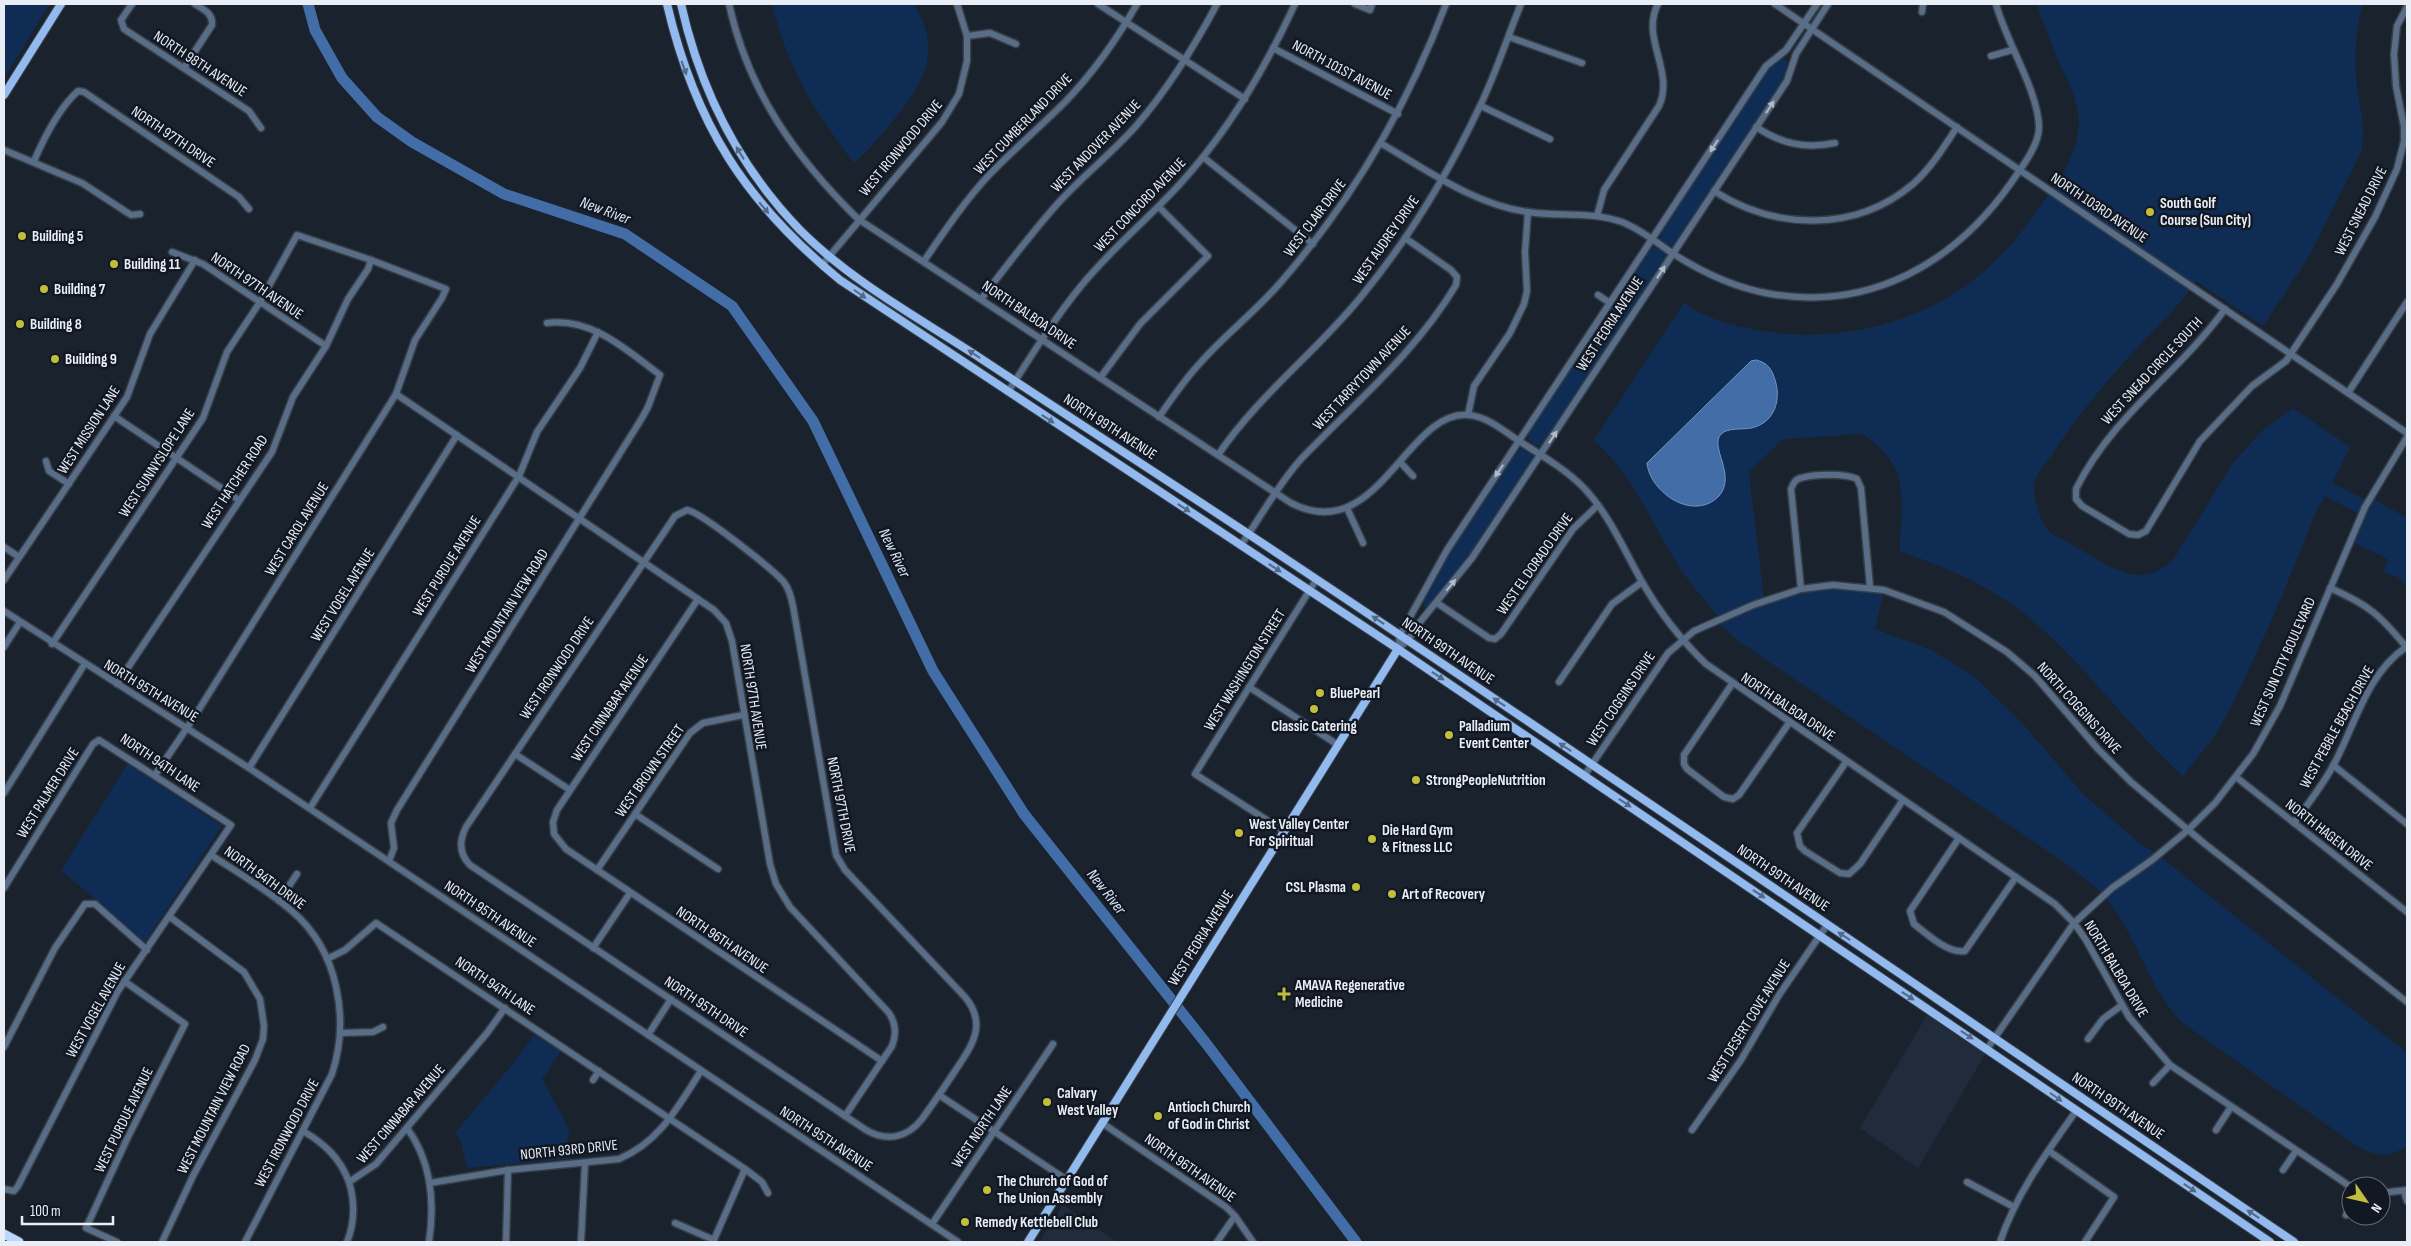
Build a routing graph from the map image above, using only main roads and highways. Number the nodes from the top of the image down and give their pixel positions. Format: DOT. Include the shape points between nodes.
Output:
graph roads {
  1 [pos="61,4"];
  2 [pos="668,4"];
  3 [pos="681,4"];
  4 [pos="689,36"];
  5 [pos="675,40"];
  6 [pos="4,95"];
  7 [pos="1114,446"];
  8 [pos="1107,457"];
  9 [pos="1398,649"];
  10 [pos="1516,714"];
  11 [pos="1508,724"];
  12 [pos="1893,970"];
  13 [pos="1886,981"];
  14 [pos="2039,1069"];
  15 [pos="2032,1080"];
  16 [pos="4,1234"];
  17 [pos="4,1238"];
  18 [pos="12,1242"];
  19 [pos="19,1242"];
  20 [pos="1028,1242"];
  21 [pos="2270,1242"];
  22 [pos="2293,1242"];
  1 -- 6 [label="main road"];
  2 -- 5 [label="main road, NORTH 99TH AVENUE"];
  3 -- 4 [label="main road, NORTH 99TH AVENUE"];
  4 -- 5 [label="main road"];
  7 -- 4 [label="main road, NORTH 99TH AVENUE, one-way" via="829,256 785,213 740,154 707,91"];
  5 -- 8 [label="main road, NORTH 99TH AVENUE, one-way" via="709,126 731,163 764,208 822,265 861,295"];
  7 -- 8 [label="main road"];
  10 -- 7 [label="main road, NORTH 99TH AVENUE, one-way"];
  8 -- 9 [label="main road, NORTH 99TH AVENUE, one-way"];
  9 -- 11 [label="main road, NORTH 99TH AVENUE, one-way"];
  9 -- 20 [label="main road, WEST PEORIA AVENUE"];
  10 -- 11 [label="main road"];
  12 -- 10 [label="main road, NORTH 99TH AVENUE, one-way"];
  11 -- 13 [label="main road, NORTH 99TH AVENUE, one-way"];
  12 -- 13 [label="main road"];
  12 -- 14 [label="main road, NORTH 99TH AVENUE"];
  13 -- 15 [label="main road, NORTH 99TH AVENUE, one-way"];
  14 -- 15 [label="main road"];
  22 -- 14 [label="main road, NORTH 99TH AVENUE, one-way"];
  15 -- 21 [label="main road, NORTH 99TH AVENUE, one-way"];
  16 -- 19 [label="highway"];
  17 -- 18 [label="highway"];
}
